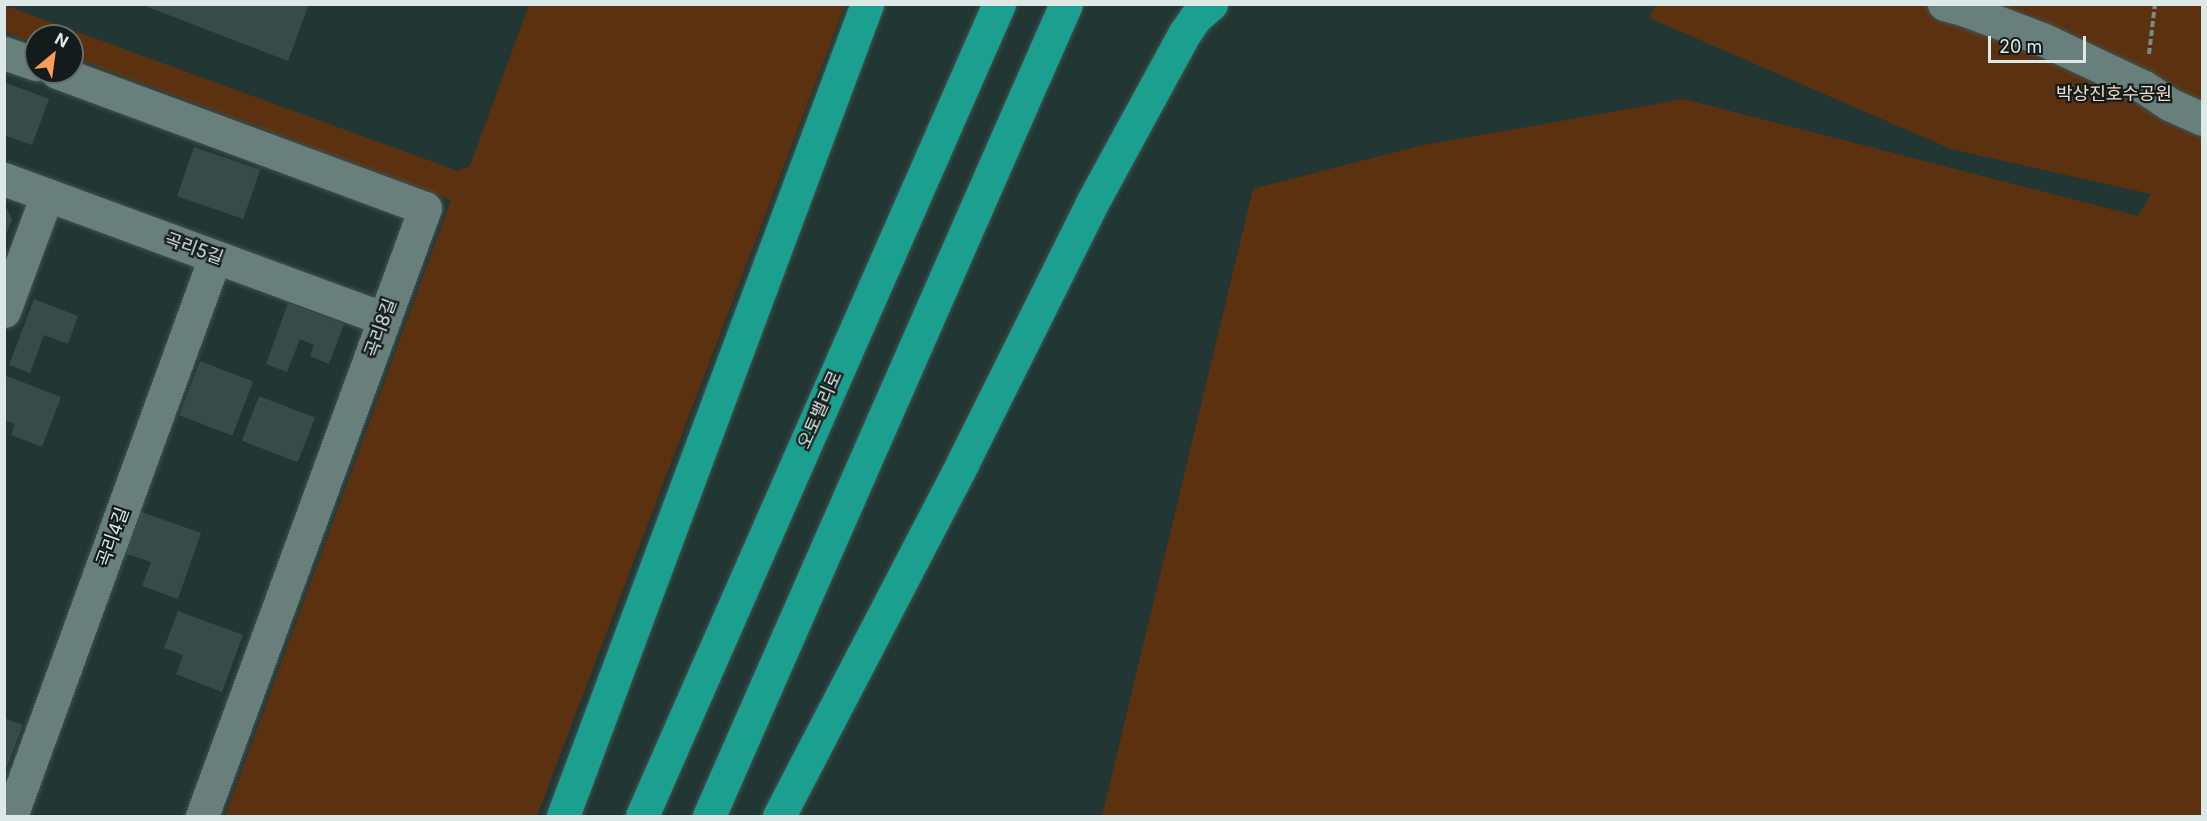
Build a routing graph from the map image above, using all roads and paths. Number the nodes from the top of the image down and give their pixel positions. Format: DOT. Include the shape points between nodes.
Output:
graph roads {
  1 [pos="867,4"];
  2 [pos="999,4"];
  3 [pos="1066,4"];
  4 [pos="1211,4"];
  5 [pos="1944,4"];
  6 [pos="2155,4"];
  7 [pos="4,53"];
  8 [pos="24,60"];
  9 [pos="84,82"];
  10 [pos="2144,87"];
  11 [pos="2202,119"];
  12 [pos="4,179"];
  13 [pos="47,195"];
  14 [pos="215,256"];
  15 [pos="4,311"];
  16 [pos="384,319"];
  17 [pos="11,816"];
  18 [pos="202,816"];
  19 [pos="563,816"];
  20 [pos="642,816"];
  21 [pos="709,816"];
  22 [pos="779,816"];
  1 -- 19 [label="highway"];
  2 -- 20 [label="highway, 오토밸리로"];
  3 -- 21 [label="highway"];
  4 -- 22 [label="highway" via="1184,34 1092,203"];
  5 -- 10 [label="street" via="2042,39"];
  6 -- 10 [label="path"];
  7 -- 8 [label="street"];
  9 -- 16 [label="street, 곡리8길" via="424,208"];
  10 -- 11 [label="street"];
  12 -- 13 [label="street, 곡리5길"];
  13 -- 14 [label="street, 곡리5길"];
  13 -- 15 [label="street"];
  14 -- 16 [label="street, 곡리5길"];
  14 -- 17 [label="street, 곡리4길"];
  16 -- 18 [label="street, 곡리8길"];
}
